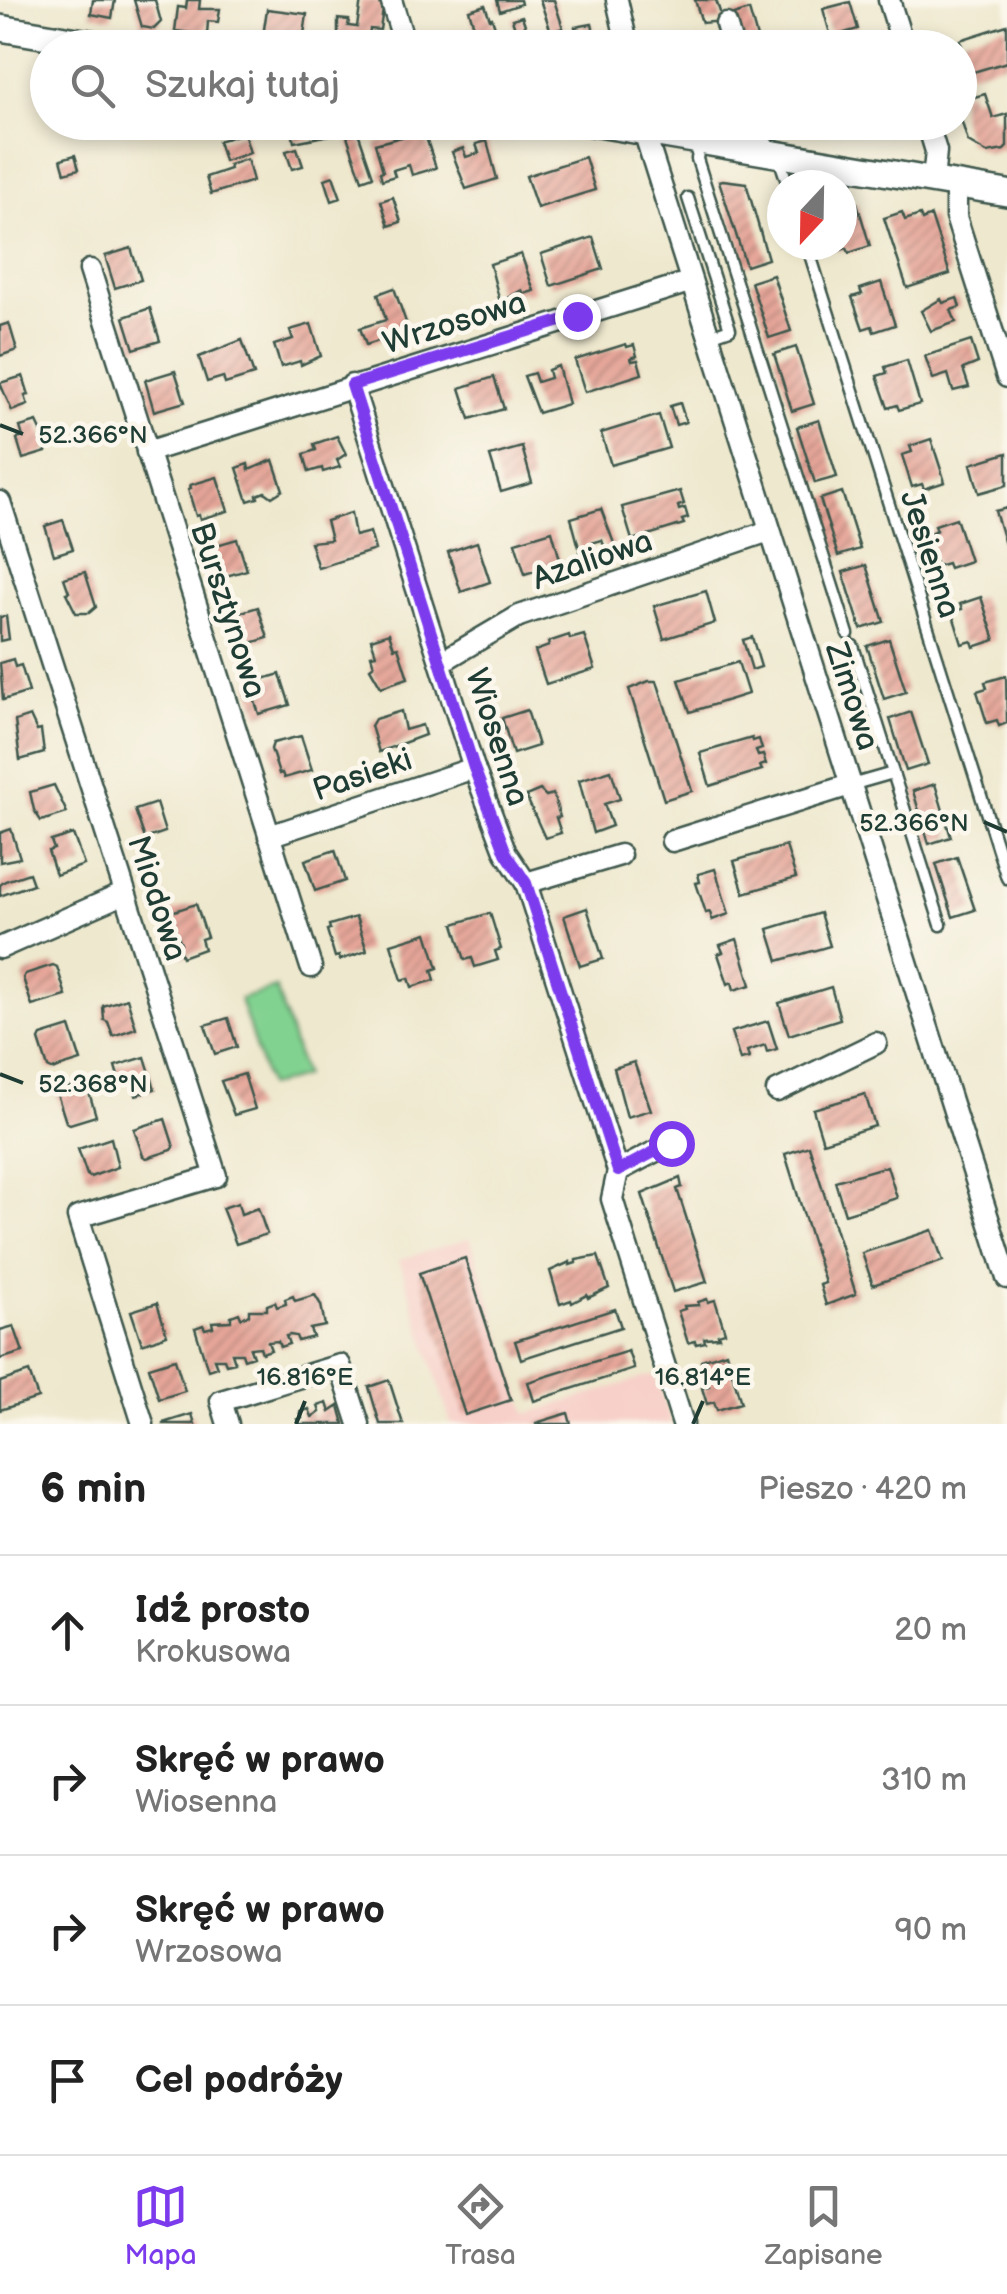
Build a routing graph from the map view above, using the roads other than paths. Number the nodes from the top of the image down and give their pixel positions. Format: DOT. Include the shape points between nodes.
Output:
graph roads {
  1 [pos="391,0"];
  2 [pos="617,0"];
  3 [pos="889,0"];
  4 [pos="726,24"];
  5 [pos="0,28"];
  6 [pos="400,30"];
  7 [pos="624,30"];
  8 [pos="728,30"];
  9 [pos="898,30"];
  10 [pos="30,33"];
  11 [pos="646,140"];
  12 [pos="706,140"];
  13 [pos="765,140"];
  14 [pos="932,140"];
  15 [pos="698,152"];
  16 [pos="771,153"];
  17 [pos="780,170"];
  18 [pos="945,183"];
  19 [pos="1007,193"];
  20 [pos="688,198"];
  21 [pos="811,260"];
  22 [pos="90,270"];
  23 [pos="689,282"];
  24 [pos="750,323"];
  25 [pos="730,329"];
  26 [pos="707,336"];
  27 [pos="1007,377"];
  28 [pos="352,385"];
  29 [pos="147,452"];
  30 [pos="0,505"];
  31 [pos="769,531"];
  32 [pos="848,634"];
  33 [pos="853,646"];
  34 [pos="441,662"];
  35 [pos="474,768"];
  36 [pos="893,774"];
  37 [pos="850,785"];
  38 [pos="270,836"];
  39 [pos="672,841"];
  40 [pos="620,856"];
  41 [pos="1007,878"];
  42 [pos="526,883"];
  43 [pos="125,893"];
  44 [pos="941,925"];
  45 [pos="0,948"];
  46 [pos="311,967"];
  47 [pos="876,1042"];
  48 [pos="777,1091"];
  49 [pos="671,1143"];
  50 [pos="618,1171"];
  51 [pos="1007,1278"];
  52 [pos="142,1424"];
  53 [pos="228,1424"];
  54 [pos="359,1424"];
  55 [pos="683,1424"];
  1 -- 6 [label="street"];
  2 -- 7 [label="street"];
  3 -- 9 [label="street"];
  4 -- 8 [label="street"];
  5 -- 10 [label="street"];
  11 -- 23 [label="street, Zimowa"];
  12 -- 16 [label="street"];
  13 -- 16 [label="street"];
  14 -- 18 [label="street"];
  15 -- 24 [label="lane"];
  16 -- 17 [label="lane"];
  16 -- 18 [label="street"];
  18 -- 19 [label="street"];
  18 -- 27 [label="street"];
  20 -- 25 [label="lane"];
  21 -- 41 [label="lane, Jesienna"];
  22 -- 29 [label="street, Bursztynowa"];
  23 -- 26 [label="street, Zimowa"];
  23 -- 28 [label="street, Wrzosowa"];
  24 -- 25 [label="lane"];
  24 -- 32 [label="lane"];
  25 -- 26 [label="lane"];
  26 -- 31 [label="street, Zimowa"];
  28 -- 29 [label="street"];
  28 -- 34 [label="street, Wiosenna"];
  29 -- 38 [label="street, Bursztynowa"];
  30 -- 43 [label="street, Miodowa"];
  31 -- 34 [label="street, Azaliowa" via="519,616"];
  31 -- 37 [label="street, Zimowa"];
  33 -- 36 [label="lane"];
  34 -- 35 [label="street, Wiosenna"];
  35 -- 38 [label="street, Pasieki"];
  35 -- 42 [label="street, Wiosenna" via="506,853"];
  36 -- 37 [label="lane"];
  36 -- 44 [label="lane"];
  37 -- 39 [label="street"];
  37 -- 51 [label="street, Zimowa"];
  38 -- 46 [label="street, Bursztynowa"];
  40 -- 42 [label="street"];
  42 -- 50 [label="street, Wiosenna"];
  43 -- 45 [label="street"];
  43 -- 52 [label="street, Miodowa" via="216,1176 78,1217"];
  47 -- 48 [label="street"];
  49 -- 50 [label="street"];
  50 -- 55 [label="street, Wiosenna" via="612,1199"];
  53 -- 54 [label="street" via="221,1402 340,1365"];
}
